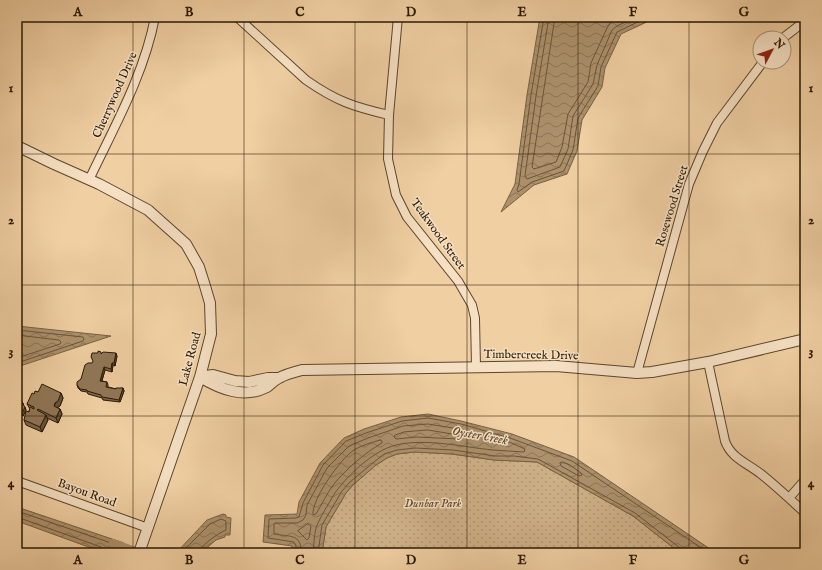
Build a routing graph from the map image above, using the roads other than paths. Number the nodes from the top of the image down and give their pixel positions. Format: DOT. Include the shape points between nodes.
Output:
graph roads {
  1 [pos="155,17"];
  2 [pos="237,17"];
  3 [pos="398,17"];
  4 [pos="805,21"];
  5 [pos="792,31"];
  6 [pos="757,70"];
  7 [pos="389,115"];
  8 [pos="17,146"];
  9 [pos="89,180"];
  10 [pos="805,339"];
  11 [pos="708,362"];
  12 [pos="476,367"];
  13 [pos="637,373"];
  14 [pos="200,377"];
  15 [pos="805,480"];
  16 [pos="17,481"];
  17 [pos="789,498"];
  18 [pos="805,513"];
  19 [pos="146,533"];
  20 [pos="139,553"];
  1 -- 9 [label="street, Cherrywood Drive" via="139,76"];
  2 -- 7 [label="street" via="317,88 353,106"];
  3 -- 7 [label="street, Teakwood Street"];
  4 -- 5 [label="street"];
  6 -- 13 [label="street, Rosewood Street" via="717,123 702,151 689,184"];
  7 -- 12 [label="street, Teakwood Street" via="388,159 396,196 408,217 458,281 472,305 475,318"];
  8 -- 9 [label="street, Lake Road"];
  9 -- 14 [label="street, Lake Road" via="148,210 186,244 199,267 210,303 211,334"];
  10 -- 11 [label="street, Timbercreek Drive"];
  11 -- 13 [label="street, Timbercreek Drive"];
  11 -- 17 [label="street" via="728,449"];
  12 -- 13 [label="street, Timbercreek Drive" via="556,366"];
  12 -- 14 [label="street, Timbercreek Drive" via="302,370 278,378 268,386 250,393 213,385"];
  14 -- 19 [label="street, Lake Road"];
  15 -- 17 [label="street"];
  16 -- 19 [label="street, Bayou Road"];
  17 -- 18 [label="street"];
  19 -- 20 [label="street, Lake Road"];
}
